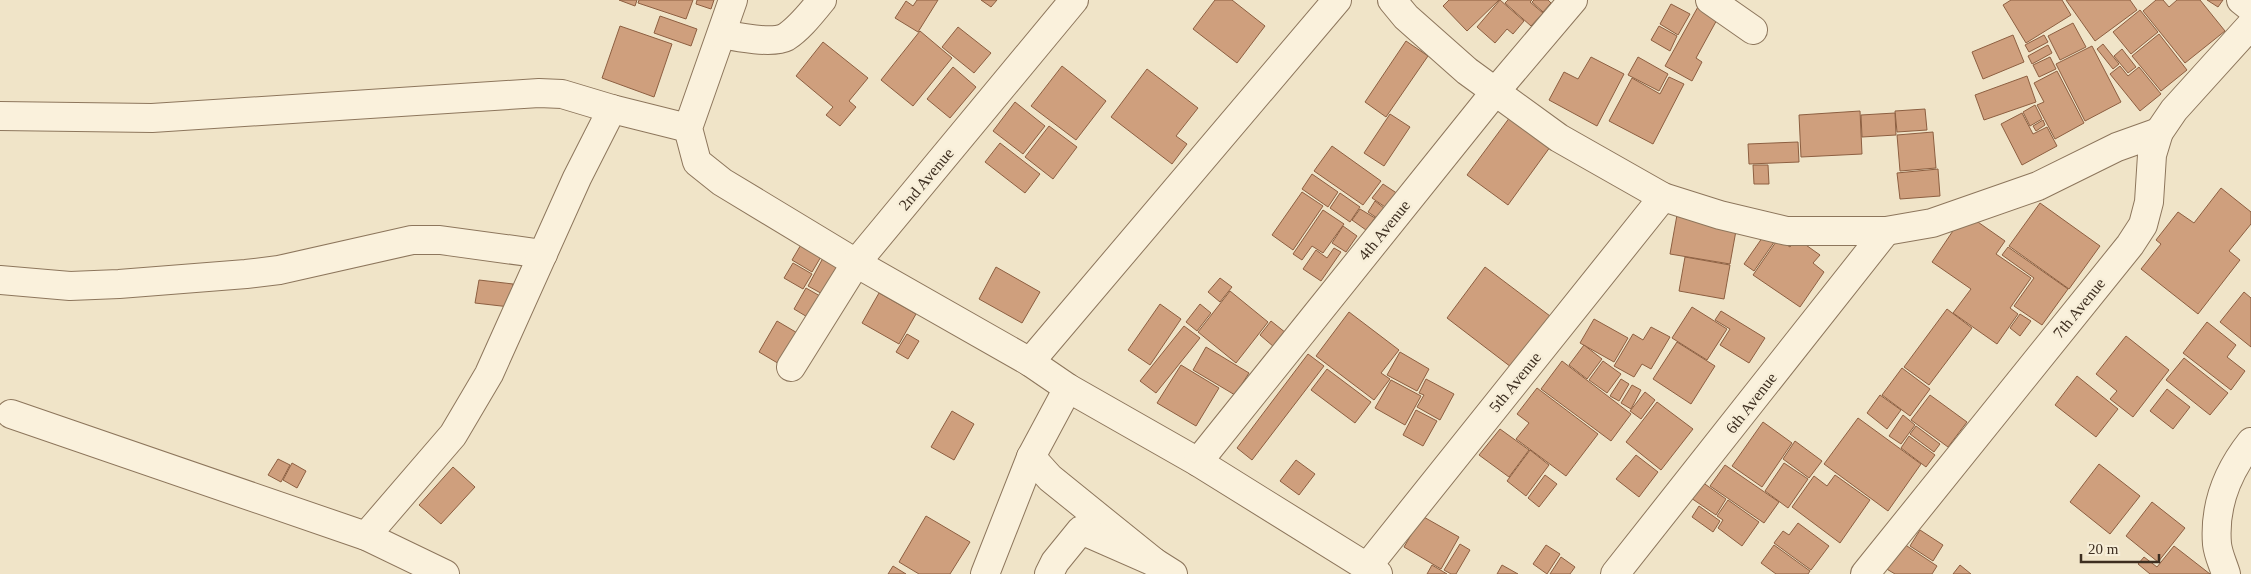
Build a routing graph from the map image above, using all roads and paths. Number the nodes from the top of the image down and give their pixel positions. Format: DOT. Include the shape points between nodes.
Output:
graph roads {
  1 [pos="733,0"];
  2 [pos="822,0"];
  3 [pos="1074,0"];
  4 [pos="1336,0"];
  5 [pos="1392,0"];
  6 [pos="1573,0"];
  7 [pos="1710,0"];
  8 [pos="2241,0"];
  9 [pos="2251,8"];
  10 [pos="2251,25"];
  11 [pos="1753,30"];
  12 [pos="722,34"];
  13 [pos="1495,92"];
  14 [pos="612,109"];
  15 [pos="0,116"];
  16 [pos="688,128"];
  17 [pos="2158,132"];
  18 [pos="1663,197"];
  19 [pos="1886,231"];
  20 [pos="542,254"];
  21 [pos="856,263"];
  22 [pos="0,280"];
  23 [pos="1030,362"];
  24 [pos="791,367"];
  25 [pos="1068,388"];
  26 [pos="10,414"];
  27 [pos="2251,442"];
  28 [pos="1030,457"];
  29 [pos="1198,462"];
  30 [pos="366,536"];
  31 [pos="1164,568"];
  32 [pos="1372,571"];
  33 [pos="445,574"];
  34 [pos="985,574"];
  35 [pos="1049,574"];
  36 [pos="1615,574"];
  37 [pos="1865,574"];
  38 [pos="2226,574"];
  1 -- 12 [label="street"];
  2 -- 12 [label="street" via="784,38 755,39"];
  3 -- 21 [label="street, 2nd Avenue"];
  4 -- 23 [label="street"];
  5 -- 13 [label="street" via="1433,42"];
  6 -- 13 [label="street, 4th Avenue"];
  7 -- 11 [label="street"];
  8 -- 9 [label="street"];
  10 -- 17 [label="street, 7th Avenue"];
  12 -- 16 [label="street"];
  13 -- 18 [label="street" via="1559,138"];
  13 -- 29 [label="street, 4th Avenue"];
  14 -- 15 [label="street" via="562,94 539,93 152,118"];
  14 -- 16 [label="street"];
  14 -- 20 [label="street"];
  16 -- 21 [label="street" via="698,162 722,182"];
  17 -- 19 [label="street" via="2117,147 2038,186 1932,223"];
  17 -- 37 [label="street, 7th Avenue" via="2152,155 2147,209 2143,225 2130,245"];
  18 -- 19 [label="street" via="1787,231"];
  18 -- 32 [label="street, 5th Avenue"];
  19 -- 36 [label="street, 6th Avenue"];
  20 -- 22 [label="street" via="440,240 412,240 279,270 246,274 70,286"];
  20 -- 30 [label="street" via="489,374 453,435"];
  21 -- 23 [label="street"];
  21 -- 24 [label="street, 2nd Avenue"];
  23 -- 25 [label="street"];
  25 -- 28 [label="street"];
  25 -- 29 [label="street"];
  26 -- 30 [label="street"];
  27 -- 38 [label="street" via="2229,476 2218,506 2217,545"];
  28 -- 31 [label="street" via="1050,478"];
  28 -- 34 [label="street"];
  29 -- 32 [label="street"];
  30 -- 33 [label="street"];
  31 -- 35 [label="street" via="1081,530"];
}
